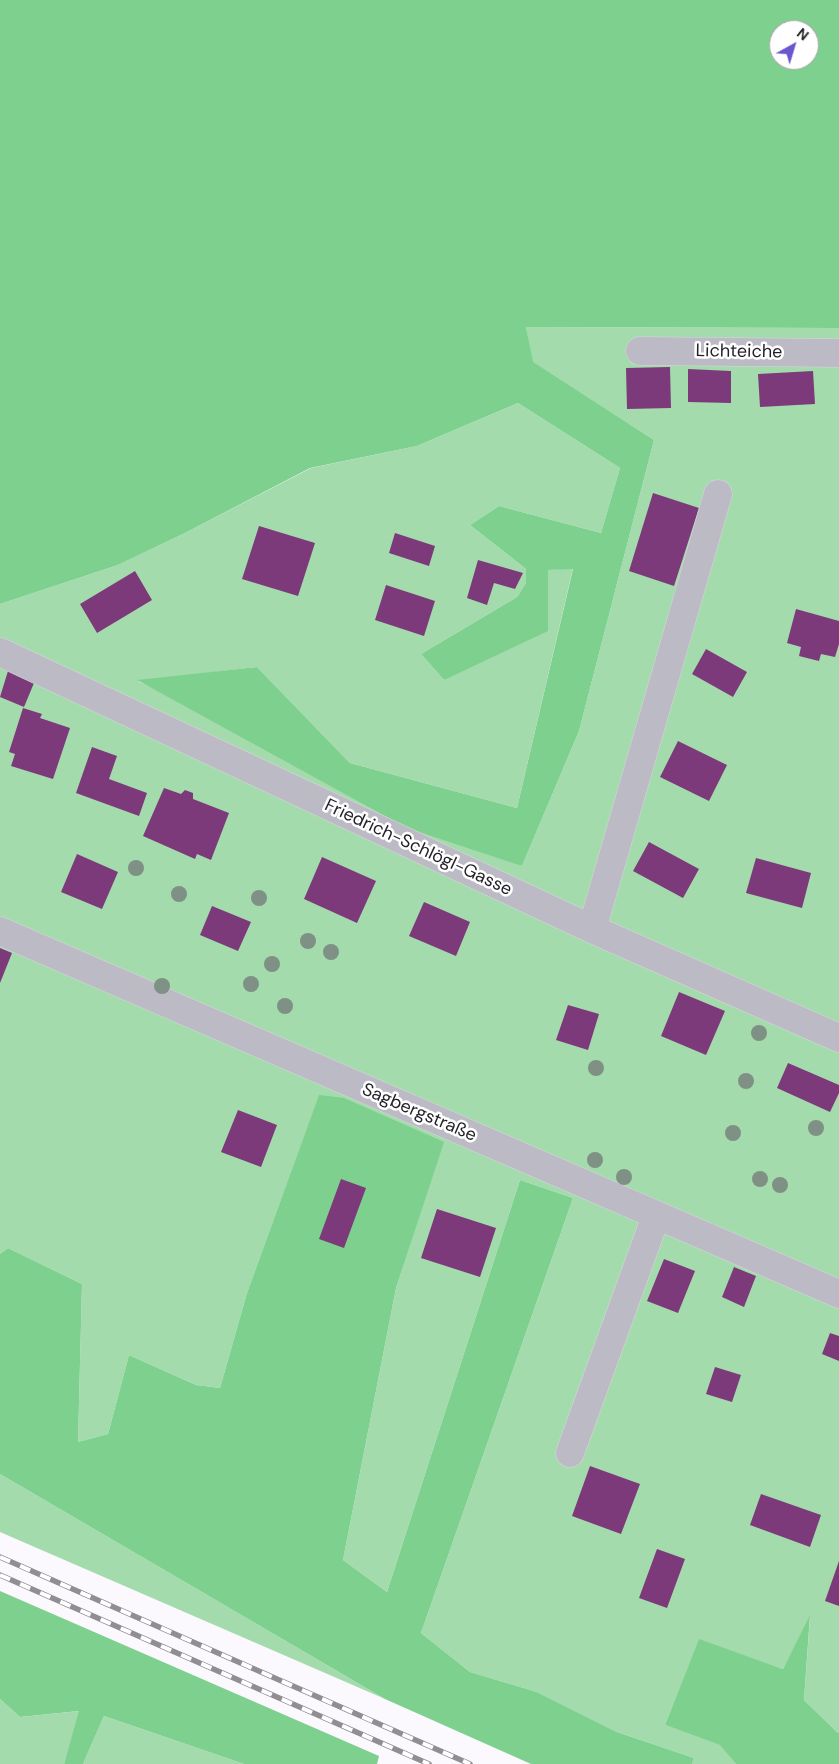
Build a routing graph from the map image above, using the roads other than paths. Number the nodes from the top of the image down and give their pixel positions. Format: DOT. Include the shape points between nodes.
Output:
graph roads {
  1 [pos="640,351"];
  2 [pos="839,354"];
  3 [pos="718,494"];
  4 [pos="0,652"];
  5 [pos="592,929"];
  6 [pos="0,931"];
  7 [pos="839,1038"];
  8 [pos="656,1216"];
  9 [pos="839,1294"];
  10 [pos="570,1454"];
  1 -- 2 [label="street, Lichteiche"];
  3 -- 5 [label="street"];
  4 -- 5 [label="street, Friedrich-Schlögl-Gasse"];
  5 -- 7 [label="street, Friedrich-Schlögl-Gasse"];
  6 -- 8 [label="street, Sagbergstraße"];
  8 -- 9 [label="street, Sagbergstraße"];
  8 -- 10 [label="street"];
}
